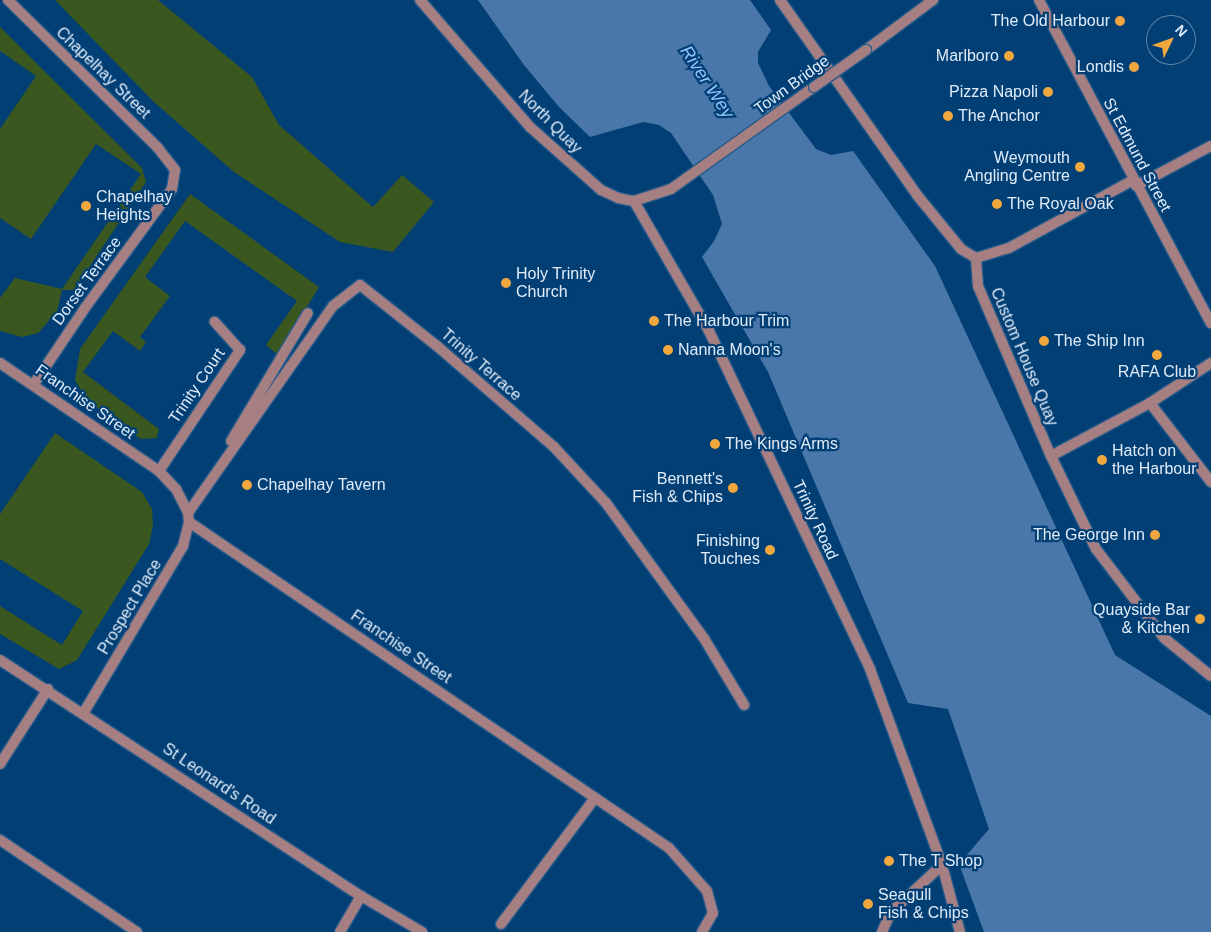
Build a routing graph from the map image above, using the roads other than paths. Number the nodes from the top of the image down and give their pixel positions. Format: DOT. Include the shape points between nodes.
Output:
graph roads {
  1 [pos="8,0"];
  2 [pos="420,0"];
  3 [pos="780,0"];
  4 [pos="933,0"];
  5 [pos="1039,0"];
  6 [pos="1211,146"];
  7 [pos="175,170"];
  8 [pos="1134,183"];
  9 [pos="634,201"];
  10 [pos="976,258"];
  11 [pos="308,313"];
  12 [pos="215,322"];
  13 [pos="1211,323"];
  14 [pos="0,363"];
  15 [pos="1211,363"];
  16 [pos="34,384"];
  17 [pos="1150,403"];
  18 [pos="1051,456"];
  19 [pos="159,471"];
  20 [pos="1211,482"];
  21 [pos="189,517"];
  22 [pos="0,660"];
  23 [pos="1211,676"];
  24 [pos="48,689"];
  25 [pos="744,705"];
  26 [pos="84,712"];
  27 [pos="0,764"];
  28 [pos="595,798"];
  29 [pos="0,840"];
  30 [pos="942,865"];
  31 [pos="361,896"];
  32 [pos="501,924"];
  33 [pos="137,932"];
  34 [pos="340,932"];
  35 [pos="422,932"];
  36 [pos="702,932"];
  37 [pos="882,932"];
  38 [pos="960,932"];
  1 -- 7 [label="street, Chapelhay Street" via="158,148"];
  2 -- 9 [label="street, North Quay" via="530,127 601,190"];
  3 -- 10 [label="street" via="917,195 962,249"];
  4 -- 9 [label="street, Town Bridge, bridge" via="671,189"];
  5 -- 8 [label="street, St Edmund Street"];
  6 -- 8 [label="street"];
  7 -- 16 [label="street, Dorset Terrace" via="172,189"];
  8 -- 10 [label="street" via="1009,248"];
  8 -- 13 [label="street, St Edmund Street"];
  9 -- 30 [label="street, Trinity Road" via="646,227 709,331 870,669"];
  10 -- 18 [label="street, Custom House Quay" via="978,286"];
  11 -- 21 [label="street"];
  12 -- 19 [label="street, Trinity Court" via="240,350"];
  14 -- 16 [label="street, Franchise Street"];
  15 -- 17 [label="street"];
  16 -- 19 [label="street, Franchise Street"];
  17 -- 18 [label="street"];
  17 -- 20 [label="street"];
  18 -- 23 [label="street, Custom House Quay" via="1096,549 1164,638"];
  19 -- 21 [label="street, Franchise Street" via="176,489"];
  21 -- 25 [label="street, Trinity Terrace" via="333,306 360,286 437,346 554,447 606,503 704,640"];
  21 -- 26 [label="street, Prospect Place" via="183,546"];
  21 -- 28 [label="street, Franchise Street"];
  22 -- 24 [label="street, St Leonard's Road"];
  24 -- 26 [label="street, St Leonard's Road"];
  24 -- 27 [label="street"];
  26 -- 31 [label="street, St Leonard's Road"];
  28 -- 32 [label="street"];
  28 -- 36 [label="street, Franchise Street" via="669,848 707,891 714,914"];
  29 -- 33 [label="street"];
  30 -- 37 [label="street" via="891,912"];
  30 -- 38 [label="street, Trinity Road"];
  31 -- 34 [label="street"];
  31 -- 35 [label="street, St Leonard's Road"];
}
